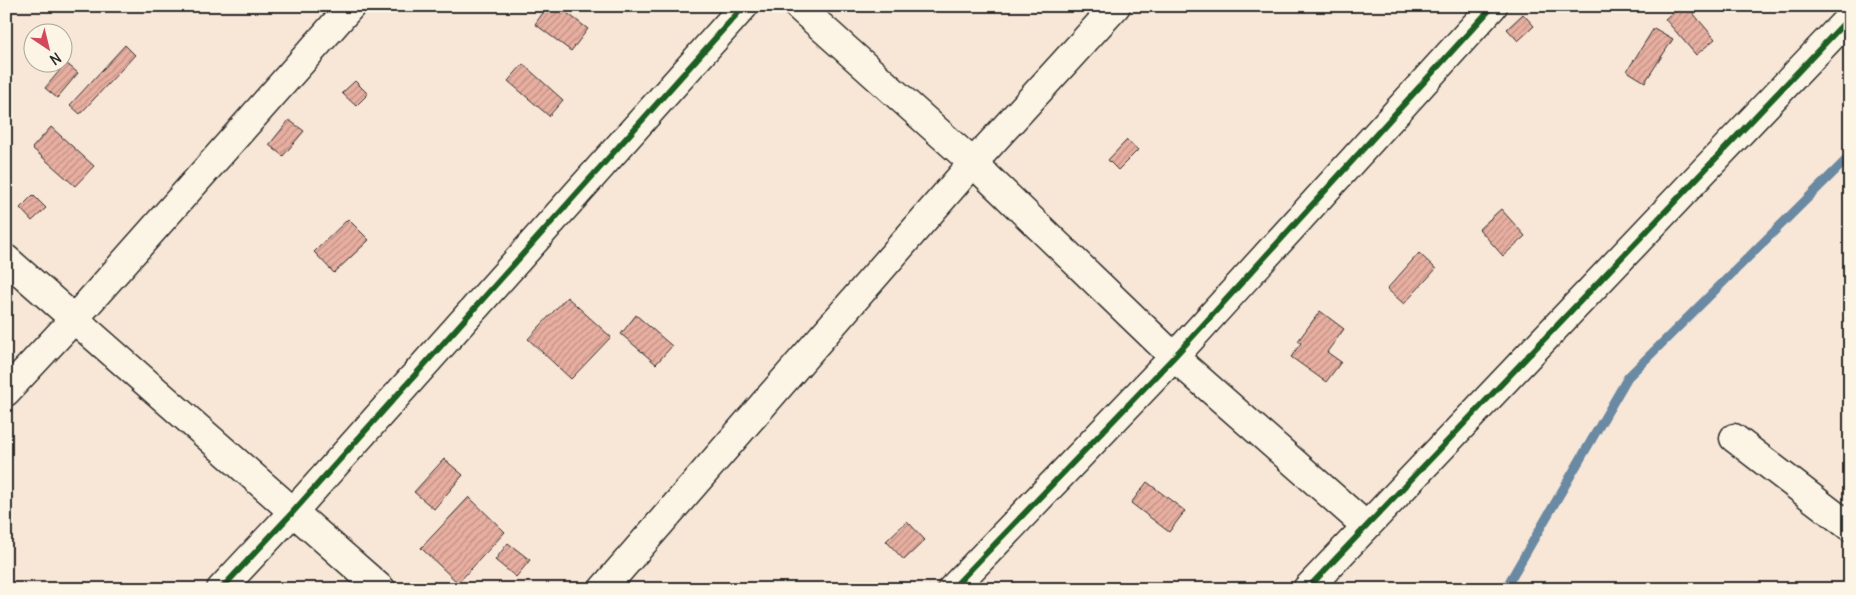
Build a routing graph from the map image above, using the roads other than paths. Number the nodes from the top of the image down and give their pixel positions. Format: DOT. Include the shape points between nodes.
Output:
graph roads {
  1 [pos="351,6"];
  2 [pos="744,6"];
  3 [pos="798,6"];
  4 [pos="1116,6"];
  5 [pos="1493,6"];
  6 [pos="1850,17"];
  7 [pos="973,163"];
  8 [pos="6,259"];
  9 [pos="74,319"];
  10 [pos="1174,357"];
  11 [pos="6,392"];
  12 [pos="1734,438"];
  13 [pos="292,512"];
  14 [pos="1366,526"];
  15 [pos="1850,527"];
  16 [pos="221,589"];
  17 [pos="381,589"];
  18 [pos="603,589"];
  19 [pos="952,589"];
  20 [pos="1307,589"];
  1 -- 9 [label="street"];
  2 -- 13 [label="street"];
  3 -- 7 [label="street"];
  4 -- 7 [label="street"];
  5 -- 10 [label="street"];
  6 -- 14 [label="street"];
  7 -- 10 [label="street"];
  7 -- 18 [label="street"];
  8 -- 9 [label="street"];
  9 -- 11 [label="street"];
  9 -- 13 [label="street"];
  10 -- 14 [label="street"];
  10 -- 19 [label="street"];
  12 -- 15 [label="street"];
  13 -- 16 [label="street"];
  13 -- 17 [label="street"];
  14 -- 20 [label="street"];
}
